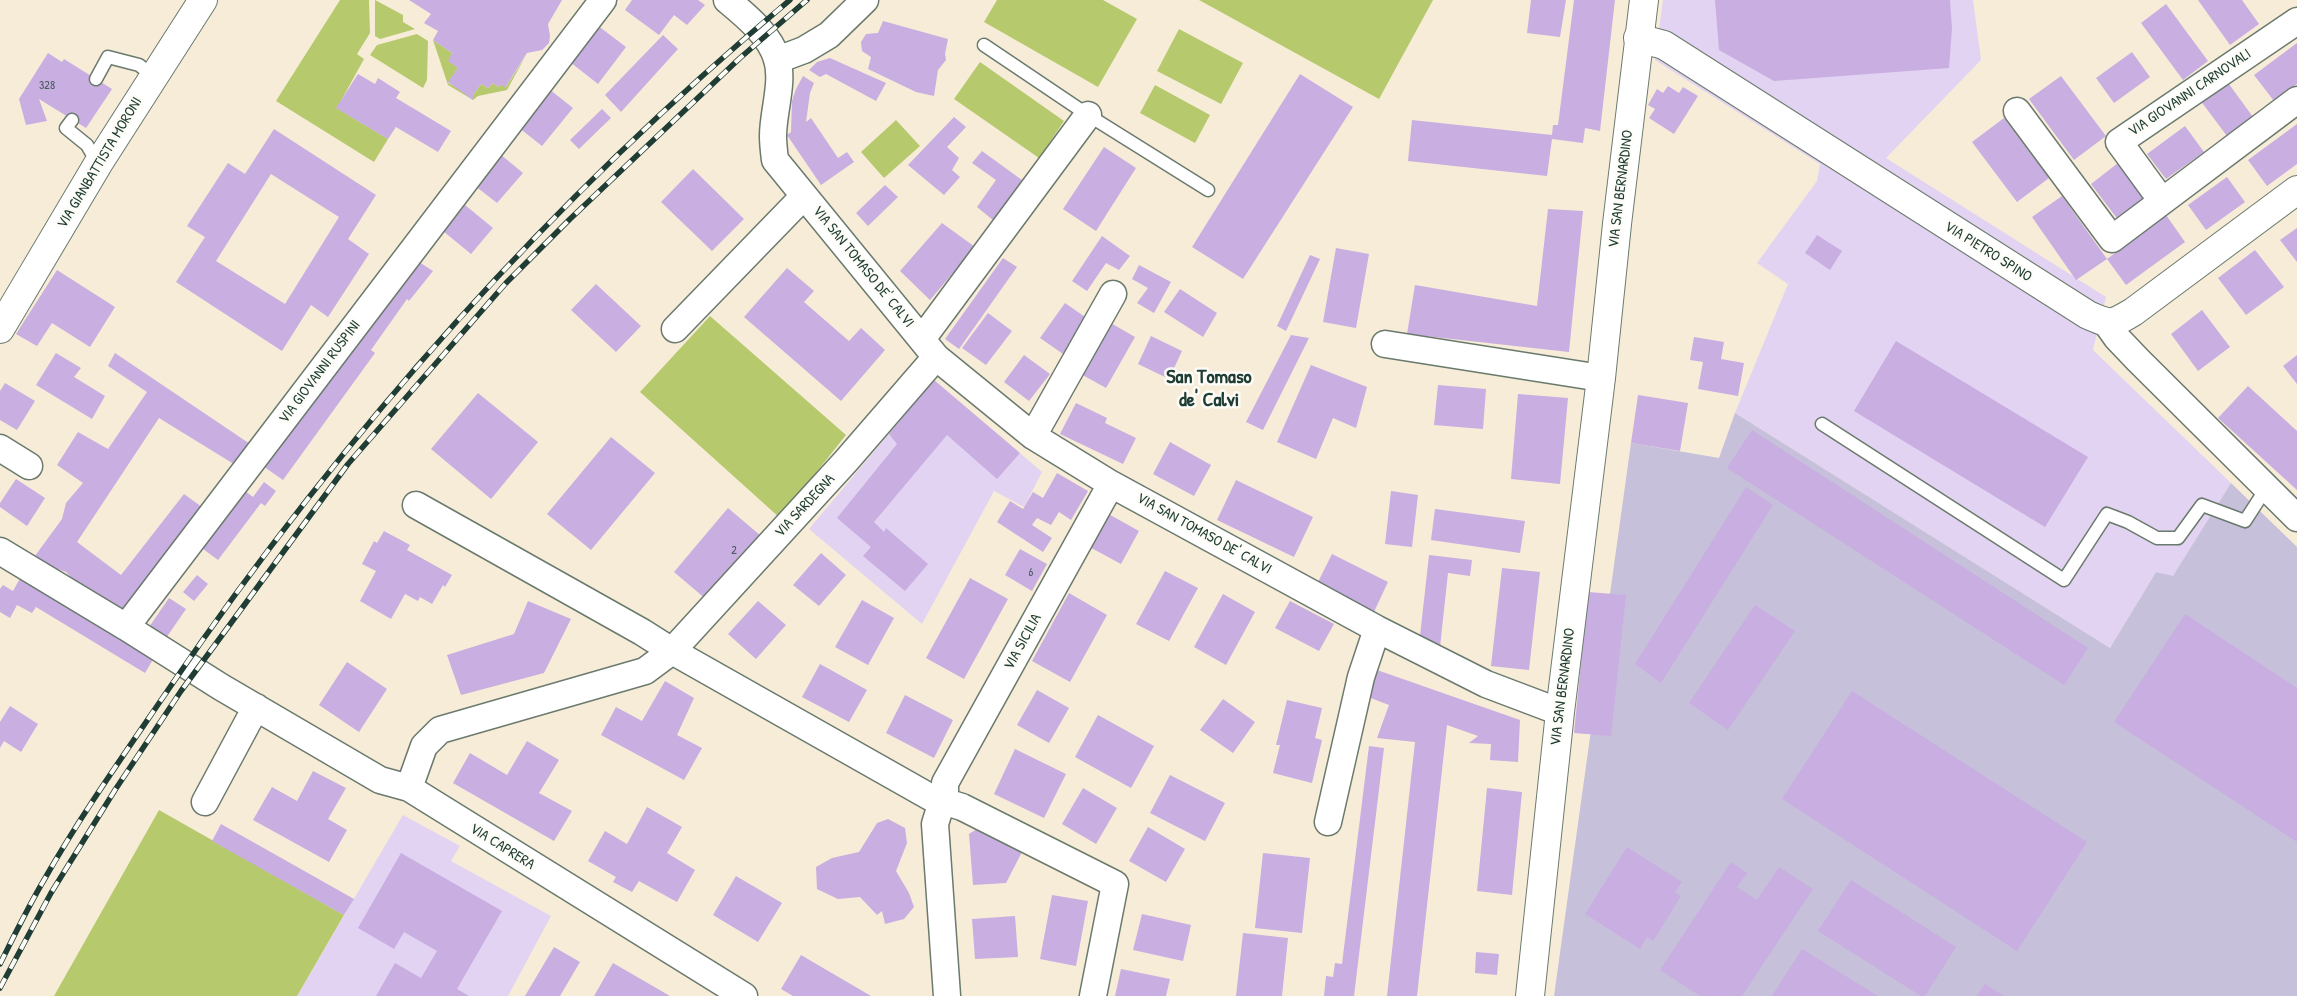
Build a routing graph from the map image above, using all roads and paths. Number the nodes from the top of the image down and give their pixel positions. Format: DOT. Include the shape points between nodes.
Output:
graph roads {
  1 [pos="203,0"];
  2 [pos="603,0"];
  3 [pos="865,0"];
  4 [pos="1644,0"];
  5 [pos="732,2"];
  6 [pos="2297,20"];
  7 [pos="1638,38"];
  8 [pos="984,45"];
  9 [pos="777,60"];
  10 [pos="153,76"];
  11 [pos="96,79"];
  12 [pos="2297,100"];
  13 [pos="2017,111"];
  14 [pos="1088,115"];
  15 [pos="72,120"];
  16 [pos="98,164"];
  17 [pos="1208,190"];
  18 [pos="2297,190"];
  19 [pos="804,196"];
  20 [pos="2162,201"];
  21 [pos="1113,294"];
  22 [pos="2107,324"];
  23 [pos="0,329"];
  24 [pos="675,329"];
  25 [pos="1385,344"];
  26 [pos="929,348"];
  27 [pos="1601,378"];
  28 [pos="1822,424"];
  29 [pos="1033,436"];
  30 [pos="0,448"];
  31 [pos="29,466"];
  32 [pos="1111,484"];
  33 [pos="2267,487"];
  34 [pos="416,505"];
  35 [pos="2297,518"];
  36 [pos="0,551"];
  37 [pos="126,627"];
  38 [pos="1377,629"];
  39 [pos="672,651"];
  40 [pos="256,708"];
  41 [pos="1560,712"];
  42 [pos="408,788"];
  43 [pos="205,802"];
  44 [pos="945,803"];
  45 [pos="1328,822"];
  46 [pos="732,993"];
  47 [pos="947,996"];
  48 [pos="1093,996"];
  49 [pos="1530,996"];
  1 -- 10 [label="main road, VIA GIANBATTISTA MORONI"];
  2 -- 37 [label="street, VIA GIOVANNI RUSPINI"];
  3 -- 9 [label="street" via="829,35 804,50"];
  4 -- 7 [label="main road, VIA SAN BERNARDINO"];
  5 -- 9 [label="street, VIA SAN TOMASO DE' CALVI" via="771,45"];
  6 -- 20 [label="street, VIA GIOVANNI CARNOVALI" via="2119,142"];
  7 -- 22 [label="main road, VIA PIETRO SPINO" via="1664,45 2088,315"];
  7 -- 27 [label="main road, VIA SAN BERNARDINO"];
  8 -- 14 [label="lane"];
  9 -- 19 [label="street, VIA SAN TOMASO DE' CALVI" via="775,160"];
  10 -- 11 [label="lane" via="139,65 108,57"];
  10 -- 16 [label="main road, VIA GIANBATTISTA MORONI"];
  12 -- 20 [label="street"];
  13 -- 20 [label="street" via="2112,239"];
  14 -- 17 [label="lane"];
  14 -- 26 [label="street, VIA SAN TOMASO DE' CALVI"];
  15 -- 16 [label="lane" via="66,128 87,145"];
  16 -- 23 [label="main road, VIA GIANBATTISTA MORONI"];
  18 -- 22 [label="main road" via="2133,312"];
  19 -- 24 [label="street, VIA SAN TOMASO DE' CALVI"];
  19 -- 26 [label="street, VIA SAN TOMASO DE' CALVI"];
  21 -- 29 [label="street"];
  22 -- 33 [label="street, VIA PIETRO SPINO" via="2138,360"];
  25 -- 27 [label="street"];
  26 -- 29 [label="street, VIA SAN TOMASO DE' CALVI"];
  26 -- 39 [label="street, VIA SARDEGNA" via="846,461"];
  27 -- 41 [label="main road, VIA SAN BERNARDINO"];
  28 -- 33 [label="lane" via="2064,580 2107,514 2157,538 2178,538 2202,505 2245,521"];
  29 -- 32 [label="street, VIA SAN TOMASO DE' CALVI"];
  30 -- 31 [label="street"];
  32 -- 38 [label="street, VIA SAN TOMASO DE' CALVI"];
  32 -- 44 [label="street, VIA SICILIA" via="945,783"];
  33 -- 35 [label="street, VIA PIETRO SPINO"];
  34 -- 39 [label="street"];
  36 -- 37 [label="street"];
  37 -- 40 [label="street, VIA CAPRERA"];
  38 -- 41 [label="street, VIA SAN TOMASO DE' CALVI" via="1486,684"];
  38 -- 45 [label="street" via="1361,677"];
  39 -- 42 [label="street, VIA SARDEGNA" via="646,671 440,730 424,746"];
  39 -- 44 [label="street"];
  40 -- 42 [label="street, VIA CAPRERA" via="380,780"];
  40 -- 43 [label="street"];
  41 -- 49 [label="main road, VIA SAN BERNARDINO"];
  42 -- 46 [label="street, VIA CAPRERA"];
  44 -- 47 [label="street, VIA SICILIA" via="935,824"];
  44 -- 48 [label="street" via="962,807 1116,884"];
}
